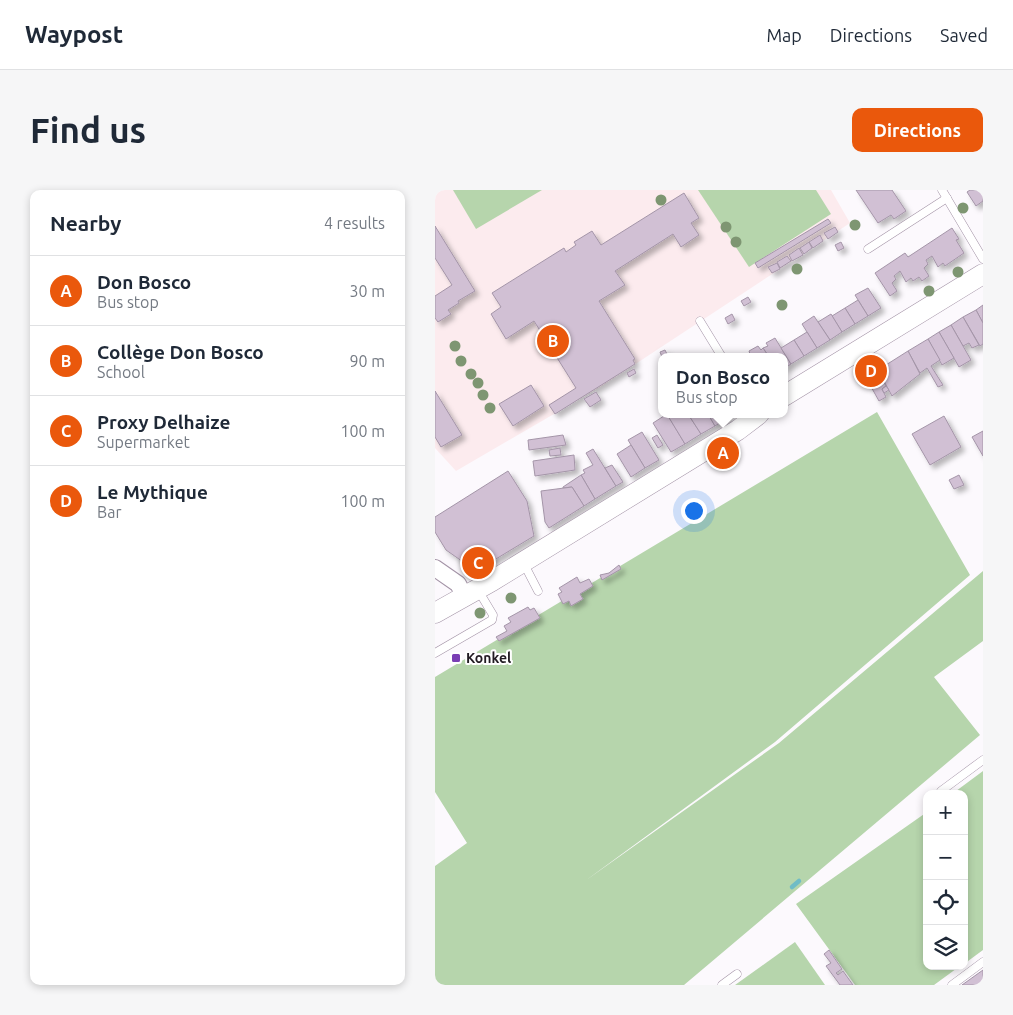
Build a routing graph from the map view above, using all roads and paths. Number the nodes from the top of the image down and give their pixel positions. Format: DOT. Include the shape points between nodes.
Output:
graph roads {
  1 [pos="942,190"];
  2 [pos="947,198"];
  3 [pos="868,249"];
  4 [pos="983,260"];
  5 [pos="983,274"];
  6 [pos="699,321"];
  7 [pos="719,353"];
  8 [pos="788,394"];
  9 [pos="750,418"];
  10 [pos="523,562"];
  11 [pos="435,568"];
  12 [pos="539,591"];
  13 [pos="471,593"];
  14 [pos="435,613"];
  15 [pos="435,653"];
  16 [pos="983,760"];
  17 [pos="942,790"];
  18 [pos="983,962"];
  19 [pos="737,974"];
  20 [pos="722,985"];
  21 [pos="952,985"];
  1 -- 2 [label="lane"];
  2 -- 3 [label="lane"];
  2 -- 4 [label="lane"];
  5 -- 8 [label="street"];
  6 -- 7 [label="lane"];
  9 -- 10 [label="street"];
  10 -- 12 [label="lane"];
  10 -- 13 [label="street"];
  11 -- 13 [label="street"];
  13 -- 14 [label="street"];
  13 -- 15 [label="lane" via="493,615 492,620"];
  16 -- 17 [label="lane"];
  18 -- 21 [label="lane"];
  19 -- 20 [label="lane"];
}
